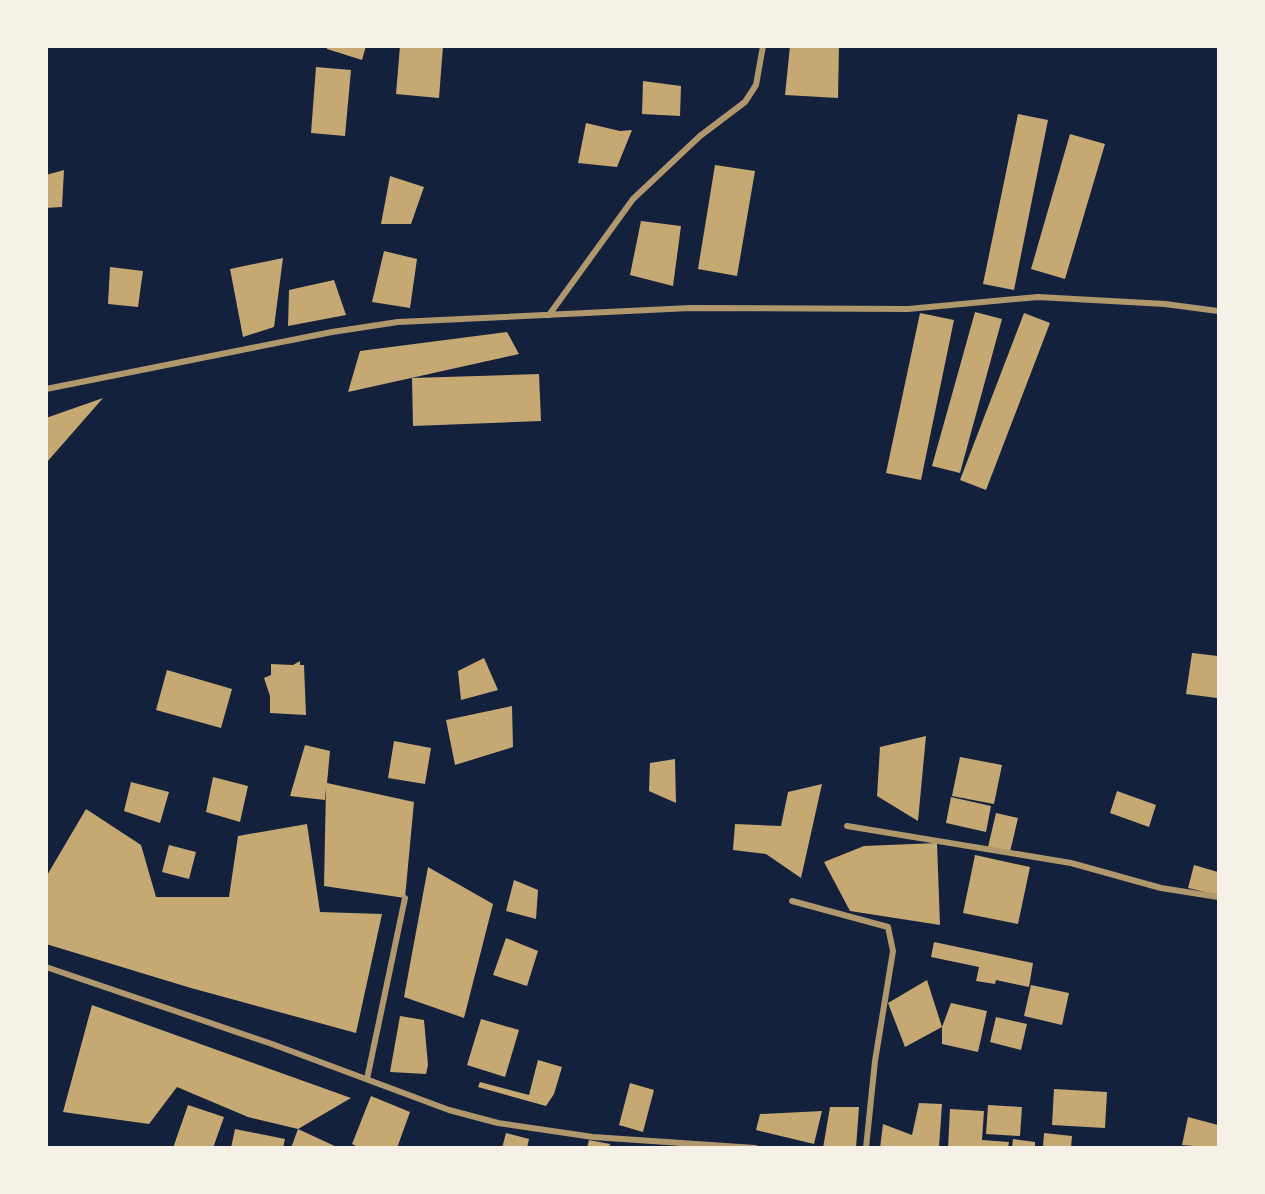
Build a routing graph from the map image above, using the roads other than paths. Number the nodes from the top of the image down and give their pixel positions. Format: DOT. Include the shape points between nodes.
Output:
graph roads {
  1 [pos="763,46"];
  2 [pos="1218,311"];
  3 [pos="549,315"];
  4 [pos="46,389"];
  5 [pos="847,826"];
  6 [pos="1218,897"];
  7 [pos="405,898"];
  8 [pos="792,901"];
  9 [pos="46,967"];
  10 [pos="367,1079"];
  11 [pos="754,1148"];
  12 [pos="866,1148"];
  1 -- 3 [label="street" via="756,85 745,102 700,136 633,199"];
  2 -- 3 [label="street" via="1038,297 908,309 690,308"];
  3 -- 4 [label="street" via="387,324"];
  5 -- 6 [label="street" via="1056,860 1161,888"];
  7 -- 10 [label="street"];
  8 -- 12 [label="street" via="852,919 877,922 888,927 892,935"];
  9 -- 10 [label="street"];
  10 -- 11 [label="street" via="449,1110 498,1122 593,1137"];
}
